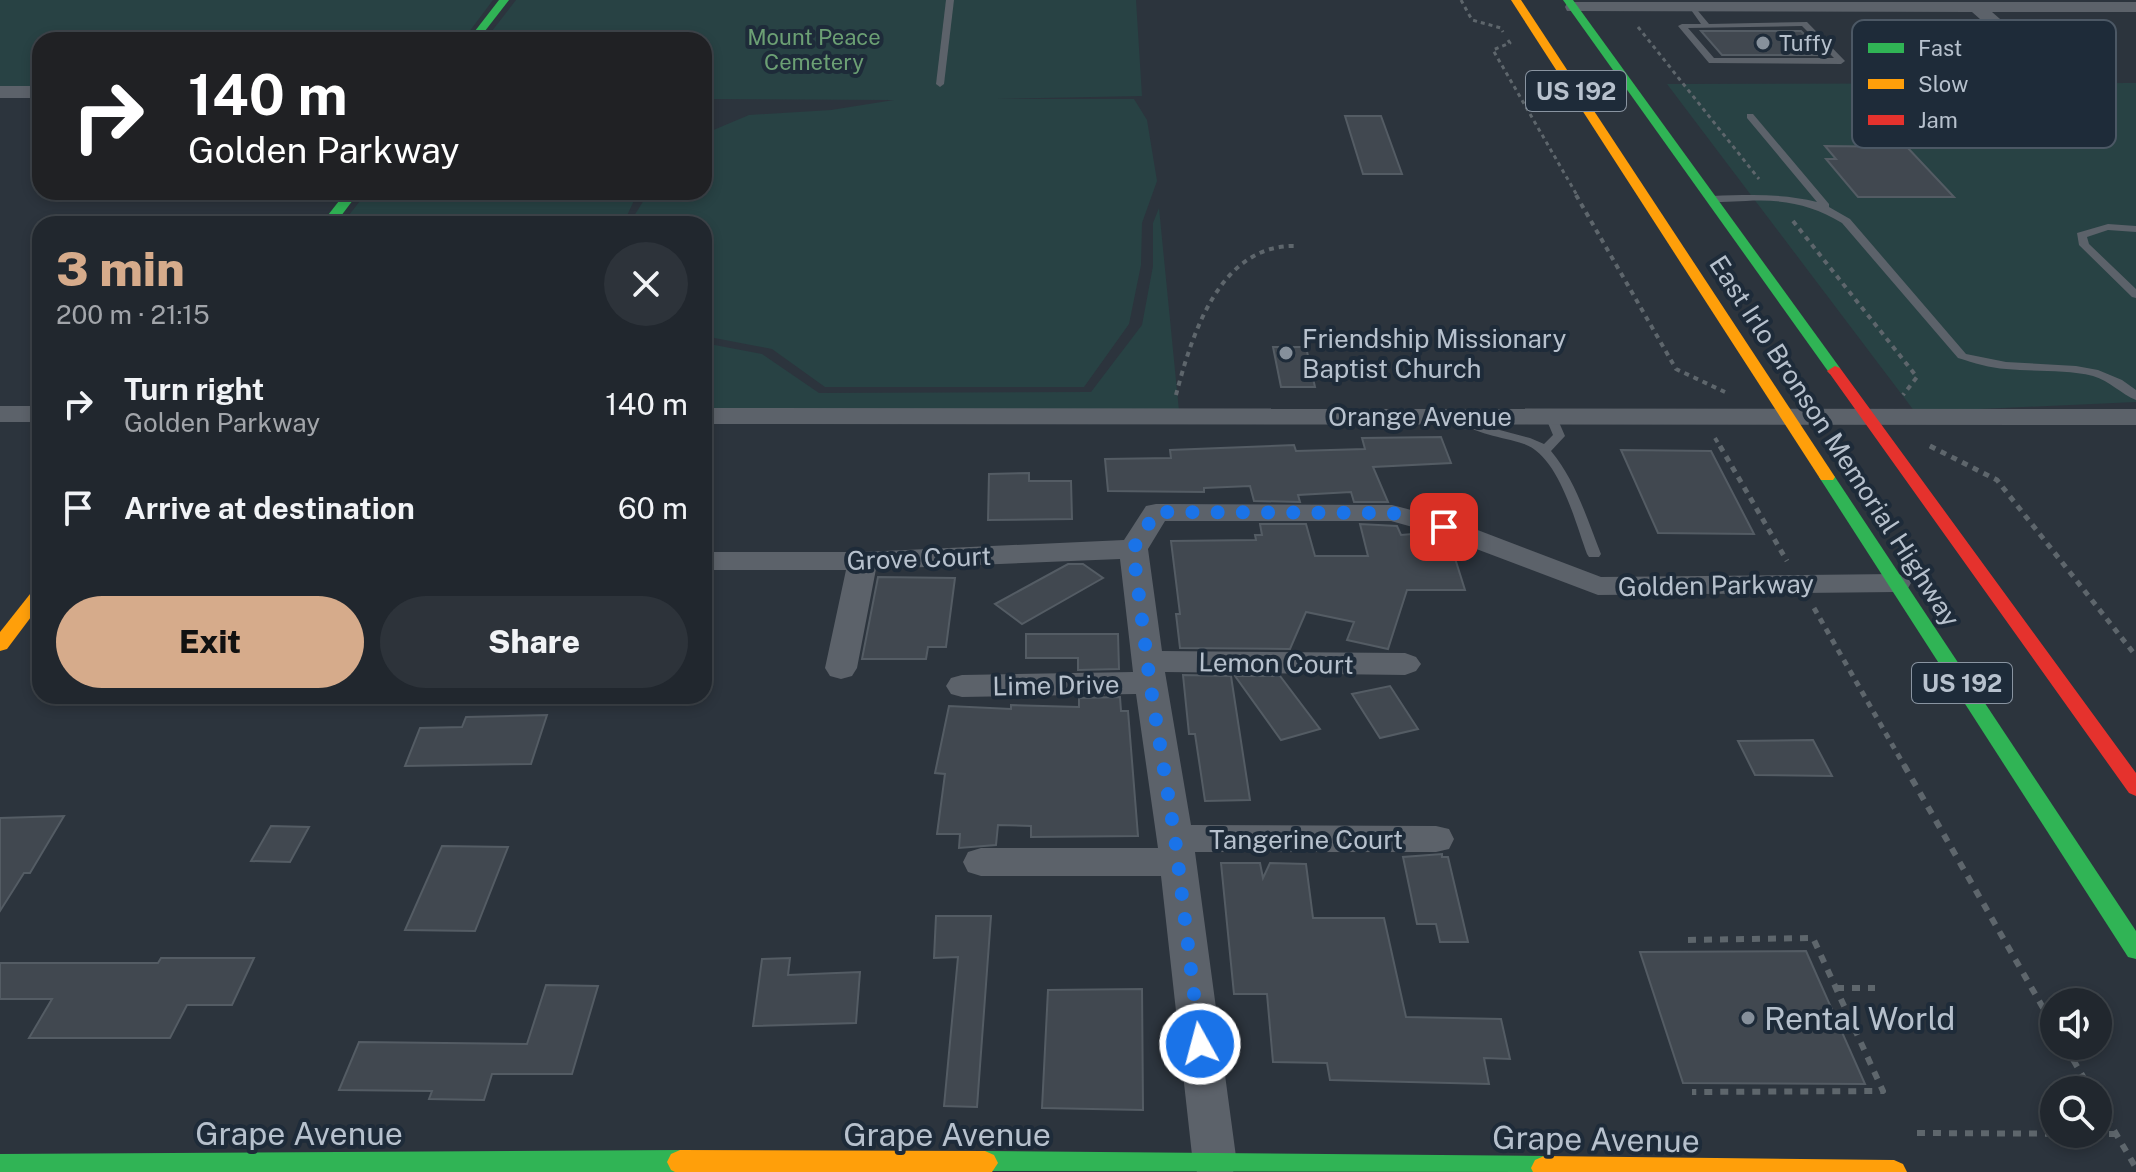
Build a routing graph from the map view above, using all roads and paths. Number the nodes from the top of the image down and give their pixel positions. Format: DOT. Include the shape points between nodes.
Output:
graph roads {
  1 [pos="504,0"];
  2 [pos="950,0"];
  3 [pos="1461,0"];
  4 [pos="1516,0"];
  5 [pos="1570,3"];
  6 [pos="1693,7"];
  7 [pos="1786,7"];
  8 [pos="1976,7"];
  9 [pos="2136,7"];
  10 [pos="1631,18"];
  11 [pos="1991,20"];
  12 [pos="1804,24"];
  13 [pos="1707,26"];
  14 [pos="479,32"];
  15 [pos="940,84"];
  16 [pos="0,92"];
  17 [pos="32,92"];
  18 [pos="1750,116"];
  19 [pos="1774,198"];
  20 [pos="1712,199"];
  21 [pos="347,200"];
  22 [pos="1825,206"];
  23 [pos="334,216"];
  24 [pos="2136,229"];
  25 [pos="1296,246"];
  26 [pos="2136,295"];
  27 [pos="2136,396"];
  28 [pos="0,414"];
  29 [pos="32,414"];
  30 [pos="1171,415"];
  31 [pos="712,416"];
  32 [pos="1459,416"];
  33 [pos="1551,416"];
  34 [pos="1739,416"];
  35 [pos="1789,417"];
  36 [pos="1870,417"];
  37 [pos="1908,417"];
  38 [pos="2136,417"];
  39 [pos="1545,450"];
  40 [pos="1133,549"];
  41 [pos="1594,554"];
  42 [pos="712,561"];
  43 [pos="863,561"];
  44 [pos="1800,583"];
  45 [pos="1896,583"];
  46 [pos="32,603"];
  47 [pos="0,645"];
  48 [pos="2136,656"];
  49 [pos="1405,664"];
  50 [pos="841,668"];
  51 [pos="1149,672"];
  52 [pos="962,686"];
  53 [pos="2136,788"];
  54 [pos="1436,839"];
  55 [pos="1177,850"];
  56 [pos="981,862"];
  57 [pos="1688,940"];
  58 [pos="2136,950"];
  59 [pos="1836,988"];
  60 [pos="1875,988"];
  61 [pos="2040,1003"];
  62 [pos="1692,1092"];
  63 [pos="2112,1127"];
  64 [pos="1215,1164"];
  65 [pos="0,1166"];
  66 [pos="496,1168"];
  67 [pos="2136,1168"];
  68 [pos="1570,1170"];
  69 [pos="1894,1172"];
  1 -- 14 [label="main road"];
  2 -- 15 [label="lane"];
  3 -- 34 [label="path" via="1472,20 1501,28 1510,43 1493,50 1676,369 1727,393"];
  4 -- 35 [label="main road, East Irlo Bronson Memorial Highway / US 192"];
  5 -- 6 [label="street"];
  5 -- 20 [label="main road, East Irlo Bronson Memorial Highway / US 192"];
  6 -- 7 [label="street"];
  6 -- 13 [label="lane"];
  7 -- 8 [label="street"];
  7 -- 12 [label="lane"];
  8 -- 9 [label="street"];
  8 -- 11 [label="street"];
  10 -- 19 [label="path"];
  12 -- 13 [label="lane"];
  12 -- 13 [label="lane" via="1841,61 1712,61 1682,26"];
  16 -- 17 [label="street"];
  18 -- 22 [label="lane"];
  19 -- 20 [label="lane"];
  19 -- 22 [label="lane"];
  19 -- 37 [label="path" via="1917,377 1899,401"];
  20 -- 36 [label="main road, East Irlo Bronson Memorial Highway / US 192"];
  21 -- 23 [label="main road"];
  22 -- 27 [label="lane" via="1846,221 1962,356 1982,365 2096,373"];
  24 -- 26 [label="lane" via="2108,227 2081,235 2084,245"];
  25 -- 30 [label="path" via="1270,247 1246,258 1228,280 1202,316"];
  28 -- 29 [label="street"];
  30 -- 31 [label="street, Orange Avenue"];
  30 -- 32 [label="street, Orange Avenue"];
  32 -- 33 [label="street, Orange Avenue"];
  32 -- 39 [label="lane" via="1480,430"];
  33 -- 34 [label="street, Orange Avenue"];
  33 -- 39 [label="lane" via="1559,436"];
  34 -- 35 [label="street, Orange Avenue"];
  34 -- 44 [label="path" via="1752,438 1715,438"];
  35 -- 36 [label="street, Orange Avenue"];
  35 -- 45 [label="main road, East Irlo Bronson Memorial Highway / US 192"];
  36 -- 37 [label="street, Orange Avenue"];
  36 -- 53 [label="main road, East Irlo Bronson Memorial Highway / US 192"];
  37 -- 38 [label="street, Orange Avenue"];
  37 -- 48 [label="path" via="1925,443 1997,480"];
  39 -- 41 [label="lane"];
  40 -- 43 [label="street, Grove Court"];
  40 -- 44 [label="street, Golden Parkway" via="1156,512 1392,513 1444,527 1598,586"];
  40 -- 51 [label="street"];
  42 -- 43 [label="street, Grove Court"];
  43 -- 50 [label="street"];
  44 -- 45 [label="street, Golden Parkway"];
  44 -- 61 [label="path"];
  45 -- 58 [label="main road, East Irlo Bronson Memorial Highway / US 192"];
  46 -- 47 [label="main road"];
  49 -- 51 [label="street, Lemon Court"];
  51 -- 52 [label="street, Lime Drive"];
  51 -- 55 [label="street"];
  54 -- 55 [label="street, Tangerine Court"];
  55 -- 56 [label="street, Tangerine Court"];
  55 -- 64 [label="street"];
  57 -- 59 [label="path" via="1813,938"];
  59 -- 60 [label="path"];
  59 -- 62 [label="path" via="1883,1091"];
  63 -- 67 [label="path"];
  64 -- 66 [label="main road, Grape Avenue"];
  64 -- 68 [label="main road, Grape Avenue"];
  65 -- 66 [label="main road, Grape Avenue"];
  68 -- 69 [label="main road, Grape Avenue"];
}
